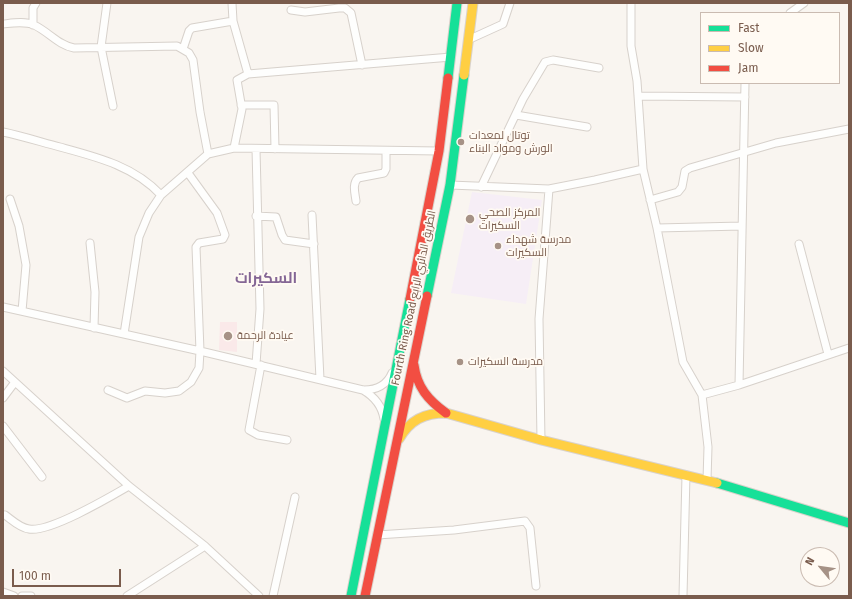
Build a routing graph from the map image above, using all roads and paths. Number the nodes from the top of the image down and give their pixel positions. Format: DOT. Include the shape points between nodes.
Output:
graph roads {
  1 [pos="36,3"];
  2 [pos="107,3"];
  3 [pos="232,3"];
  4 [pos="457,3"];
  5 [pos="473,3"];
  6 [pos="510,3"];
  7 [pos="631,3"];
  8 [pos="804,3"];
  9 [pos="291,10"];
  10 [pos="791,12"];
  11 [pos="234,21"];
  12 [pos="3,24"];
  13 [pos="33,25"];
  14 [pos="470,39"];
  15 [pos="101,47"];
  16 [pos="183,49"];
  17 [pos="451,57"];
  18 [pos="362,65"];
  19 [pos="599,68"];
  20 [pos="248,74"];
  21 [pos="745,84"];
  22 [pos="638,96"];
  23 [pos="745,97"];
  24 [pos="241,105"];
  25 [pos="113,106"];
  26 [pos="516,115"];
  27 [pos="587,127"];
  28 [pos="849,129"];
  29 [pos="3,132"];
  30 [pos="234,148"];
  31 [pos="256,149"];
  32 [pos="275,149"];
  33 [pos="386,150"];
  34 [pos="438,151"];
  35 [pos="745,151"];
  36 [pos="208,154"];
  37 [pos="643,169"];
  38 [pos="188,173"];
  39 [pos="450,185"];
  40 [pos="481,187"];
  41 [pos="549,189"];
  42 [pos="161,195"];
  43 [pos="10,199"];
  44 [pos="650,200"];
  45 [pos="356,201"];
  46 [pos="312,215"];
  47 [pos="256,216"];
  48 [pos="742,226"];
  49 [pos="657,228"];
  50 [pos="90,243"];
  51 [pos="314,244"];
  52 [pos="800,244"];
  53 [pos="3,307"];
  54 [pos="22,311"];
  55 [pos="94,328"];
  56 [pos="124,334"];
  57 [pos="849,348"];
  58 [pos="200,351"];
  59 [pos="828,354"];
  60 [pos="414,359"];
  61 [pos="398,362"];
  62 [pos="258,365"];
  63 [pos="3,371"];
  64 [pos="320,379"];
  65 [pos="15,382"];
  66 [pos="739,385"];
  67 [pos="108,390"];
  68 [pos="363,390"];
  69 [pos="702,395"];
  70 [pos="3,398"];
  71 [pos="446,413"];
  72 [pos="384,425"];
  73 [pos="3,426"];
  74 [pos="287,440"];
  75 [pos="541,440"];
  76 [pos="396,445"];
  77 [pos="686,475"];
  78 [pos="42,477"];
  79 [pos="707,480"];
  80 [pos="128,486"];
  81 [pos="295,497"];
  82 [pos="5,515"];
  83 [pos="849,523"];
  84 [pos="377,535"];
  85 [pos="205,546"];
  86 [pos="536,586"];
  87 [pos="3,592"];
  88 [pos="14,596"];
  89 [pos="22,596"];
  90 [pos="31,596"];
  91 [pos="127,596"];
  92 [pos="259,596"];
  93 [pos="273,596"];
  94 [pos="351,596"];
  95 [pos="365,596"];
  96 [pos="683,596"];
  1 -- 13 [label="street" via="33,8"];
  2 -- 15 [label="street"];
  3 -- 11 [label="street"];
  4 -- 17 [label="main road, Fourth Ring Road الطريق الدائري الرابع"];
  5 -- 14 [label="main road, Fourth Ring Road الطريق الدائري الرابع"];
  6 -- 14 [label="street" via="503,24"];
  7 -- 22 [label="street" via="631,46"];
  8 -- 10 [label="street"];
  9 -- 18 [label="street" via="348,10"];
  11 -- 16 [label="street" via="192,28"];
  11 -- 20 [label="street"];
  12 -- 13 [label="street" via="20,22"];
  13 -- 15 [label="street" via="64,46"];
  14 -- 39 [label="main road, Fourth Ring Road الطريق الدائري الرابع"];
  15 -- 16 [label="street" via="176,46"];
  15 -- 25 [label="street"];
  16 -- 36 [label="street" via="193,60"];
  17 -- 18 [label="street"];
  17 -- 34 [label="main road, Fourth Ring Road الطريق الدائري الرابع"];
  18 -- 20 [label="street"];
  19 -- 26 [label="street" via="549,60 543,65"];
  20 -- 24 [label="street" via="237,80"];
  21 -- 23 [label="street"];
  22 -- 23 [label="street"];
  22 -- 37 [label="street"];
  23 -- 35 [label="street"];
  24 -- 30 [label="street" via="241,122"];
  24 -- 32 [label="street" via="274,104"];
  26 -- 27 [label="street"];
  26 -- 40 [label="street"];
  28 -- 35 [label="street"];
  29 -- 42 [label="street" via="117,164 150,183"];
  30 -- 31 [label="street"];
  30 -- 36 [label="street"];
  31 -- 32 [label="street"];
  31 -- 47 [label="street"];
  32 -- 33 [label="street"];
  33 -- 34 [label="street"];
  33 -- 45 [label="street" via="384,173 356,180"];
  34 -- 61 [label="main road, Fourth Ring Road الطريق الدائري الرابع"];
  35 -- 44 [label="street" via="687,169 678,192"];
  35 -- 48 [label="street"];
  36 -- 38 [label="street"];
  37 -- 41 [label="street"];
  37 -- 44 [label="street"];
  38 -- 42 [label="street"];
  38 -- 58 [label="street" via="217,212 225,235 223,239 199,243 196,247"];
  39 -- 40 [label="street"];
  39 -- 60 [label="main road, Fourth Ring Road الطريق الدائري الرابع"];
  40 -- 41 [label="street"];
  41 -- 75 [label="street" via="539,319"];
  42 -- 56 [label="street" via="149,213 139,237"];
  43 -- 54 [label="street" via="19,226 26,265"];
  44 -- 49 [label="street"];
  46 -- 51 [label="street"];
  47 -- 51 [label="street" via="276,217 285,240"];
  47 -- 62 [label="street" via="260,309"];
  48 -- 49 [label="street"];
  48 -- 66 [label="street"];
  49 -- 69 [label="street" via="683,362"];
  50 -- 55 [label="street" via="95,292"];
  51 -- 64 [label="street"];
  52 -- 59 [label="street"];
  53 -- 54 [label="street"];
  54 -- 55 [label="street"];
  55 -- 56 [label="street"];
  56 -- 58 [label="street"];
  57 -- 59 [label="street"];
  58 -- 62 [label="street"];
  58 -- 67 [label="street" via="199,368 191,382 179,391 165,393 145,390 127,398"];
  59 -- 66 [label="street"];
  60 -- 71 [label="main road" via="416,377 423,393"];
  60 -- 76 [label="main road, Fourth Ring Road الطريق الدائري الرابع"];
  61 -- 68 [label="street" via="385,383 378,388"];
  61 -- 72 [label="main road, Fourth Ring Road الطريق الدائري الرابع"];
  62 -- 64 [label="street"];
  62 -- 74 [label="street" via="249,430 258,435"];
  63 -- 65 [label="street"];
  64 -- 68 [label="street"];
  65 -- 70 [label="street"];
  65 -- 80 [label="street"];
  66 -- 69 [label="street"];
  68 -- 72 [label="street" via="378,403 384,417"];
  69 -- 79 [label="street" via="708,448"];
  71 -- 75 [label="main road"];
  71 -- 76 [label="main road" via="434,412 418,417 405,429"];
  72 -- 94 [label="main road, Fourth Ring Road الطريق الدائري الرابع"];
  73 -- 78 [label="street"];
  75 -- 77 [label="main road"];
  76 -- 84 [label="main road, Fourth Ring Road الطريق الدائري الرابع"];
  77 -- 79 [label="main road"];
  77 -- 96 [label="street"];
  79 -- 83 [label="main road"];
  80 -- 82 [label="street" via="99,503 34,530 25,528"];
  80 -- 85 [label="street"];
  81 -- 93 [label="street"];
  84 -- 86 [label="street" via="454,530 525,521 530,528"];
  84 -- 95 [label="main road, Fourth Ring Road الطريق الدائري الرابع"];
  85 -- 91 [label="street"];
  85 -- 92 [label="street"];
  87 -- 88 [label="street"];
  89 -- 90 [label="street"];
}
